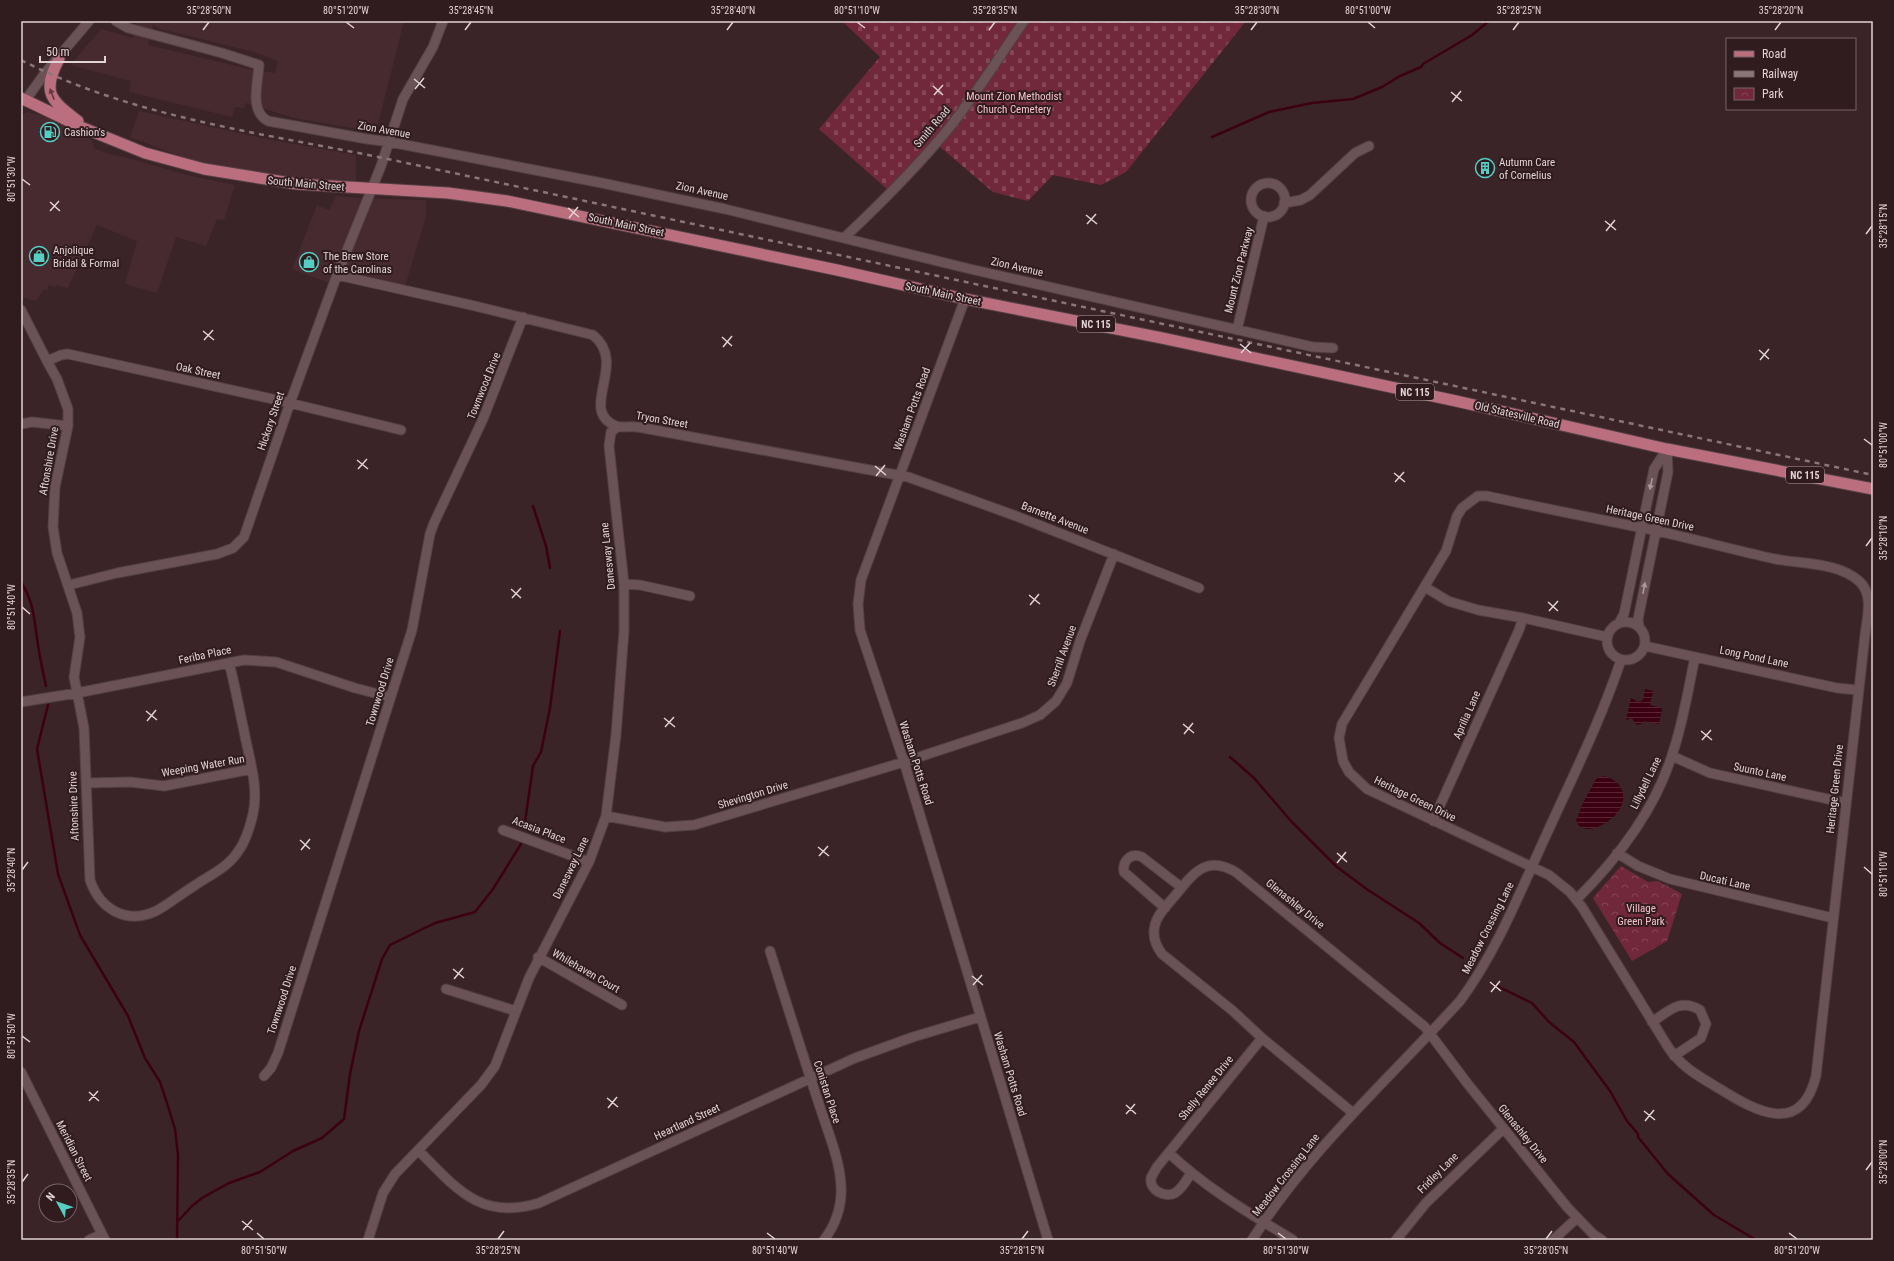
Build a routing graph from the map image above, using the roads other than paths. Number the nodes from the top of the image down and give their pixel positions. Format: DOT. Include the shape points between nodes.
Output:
graph roads {
  1 [pos="89,21"];
  2 [pos="116,21"];
  3 [pos="443,21"];
  4 [pos="1024,21"];
  5 [pos="59,59"];
  6 [pos="22,101"];
  7 [pos="89,130"];
  8 [pos="390,142"];
  9 [pos="1370,146"];
  10 [pos="370,189"];
  11 [pos="1284,203"];
  12 [pos="1264,216"];
  13 [pos="844,238"];
  14 [pos="337,275"];
  15 [pos="965,299"];
  16 [pos="21,310"];
  17 [pos="523,317"];
  18 [pos="1237,330"];
  19 [pos="1162,338"];
  20 [pos="1333,348"];
  21 [pos="47,361"];
  22 [pos="290,403"];
  23 [pos="21,424"];
  24 [pos="68,426"];
  25 [pos="617,427"];
  26 [pos="401,430"];
  27 [pos="1668,449"];
  28 [pos="900,476"];
  29 [pos="1873,489"];
  30 [pos="1642,528"];
  31 [pos="1654,531"];
  32 [pos="1114,554"];
  33 [pos="624,584"];
  34 [pos="69,585"];
  35 [pos="1425,587"];
  36 [pos="1199,588"];
  37 [pos="690,596"];
  38 [pos="1522,618"];
  39 [pos="1619,623"];
  40 [pos="1639,627"];
  41 [pos="1607,637"];
  42 [pos="1645,646"];
  43 [pos="1695,657"];
  44 [pos="1621,660"];
  45 [pos="229,663"];
  46 [pos="1858,690"];
  47 [pos="77,693"];
  48 [pos="390,697"];
  49 [pos="21,702"];
  50 [pos="1672,756"];
  51 [pos="904,762"];
  52 [pos="252,769"];
  53 [pos="86,783"];
  54 [pos="1846,803"];
  55 [pos="606,816"];
  56 [pos="1433,821"];
  57 [pos="503,830"];
  58 [pos="1617,853"];
  59 [pos="589,862"];
  60 [pos="1532,867"];
  61 [pos="1181,888"];
  62 [pos="1577,899"];
  63 [pos="1165,908"];
  64 [pos="1833,918"];
  65 [pos="770,951"];
  66 [pos="538,958"];
  67 [pos="446,989"];
  68 [pos="622,1005"];
  69 [pos="516,1011"];
  70 [pos="980,1016"];
  71 [pos="1652,1022"];
  72 [pos="1430,1033"];
  73 [pos="1262,1038"];
  74 [pos="1674,1056"];
  75 [pos="21,1072"];
  76 [pos="264,1076"];
  77 [pos="810,1079"];
  78 [pos="1353,1113"];
  79 [pos="1503,1129"];
  80 [pos="418,1150"];
  81 [pos="1169,1153"];
  82 [pos="1191,1173"];
  83 [pos="1577,1218"];
  84 [pos="1263,1222"];
  85 [pos="104,1237"];
  86 [pos="89,1240"];
  87 [pos="368,1240"];
  88 [pos="824,1240"];
  89 [pos="1048,1240"];
  90 [pos="1252,1240"];
  91 [pos="1293,1240"];
  92 [pos="1396,1240"];
  93 [pos="1553,1240"];
  94 [pos="1602,1240"];
  1 -- 5 [label="street"];
  2 -- 8 [label="street, Zion Avenue" via="128,28 259,65 256,108 268,121"];
  3 -- 8 [label="street, Hickory Street" via="433,47 407,90"];
  4 -- 13 [label="street, Smith Road" via="948,128 879,204"];
  5 -- 6 [label="street"];
  7 -- 5 [label="main road, one-way" via="58,106 51,96 50,75"];
  6 -- 7 [label="main road, South Main Street / NC 115"];
  7 -- 10 [label="main road, South Main Street / NC 115" via="145,153 231,175 298,184"];
  8 -- 10 [label="street, Hickory Street"];
  8 -- 13 [label="street, Zion Avenue" via="663,195"];
  9 -- 11 [label="street" via="1350,156 1310,195 1301,200"];
  10 -- 14 [label="street, Hickory Street"];
  10 -- 15 [label="main road, South Main Street / NC 115" via="448,193 507,201"];
  11 -- 12 [label="street, Mount Zion Parkway" via="1277,214"];
  11 -- 12 [label="street, Mount Zion Parkway" via="1284,195 1278,186 1268,183 1258,186 1251,201 1256,212"];
  12 -- 18 [label="street, Mount Zion Parkway"];
  13 -- 18 [label="street, Zion Avenue"];
  14 -- 17 [label="street"];
  14 -- 22 [label="street, Hickory Street"];
  15 -- 19 [label="main road, South Main Street / NC 115"];
  15 -- 28 [label="street, Washam Potts Road"];
  16 -- 21 [label="street"];
  17 -- 25 [label="street" via="587,332 599,340 604,348 607,363 600,409 603,416"];
  17 -- 48 [label="street, Townwood Drive" via="483,420 430,534 414,624"];
  18 -- 20 [label="street, Zion Avenue" via="1313,347"];
  19 -- 27 [label="main road, Old Statesville Road / NC 115"];
  21 -- 22 [label="street, Oak Street" via="61,354 68,354"];
  21 -- 24 [label="street, Aftonshire Drive" via="66,400"];
  22 -- 26 [label="street, Oak Street"];
  22 -- 34 [label="street, Hickory Street" via="244,537 233,548 217,554"];
  23 -- 24 [label="street" via="32,422"];
  24 -- 34 [label="street, Aftonshire Drive" via="56,487 53,527 57,553"];
  25 -- 28 [label="street, Tryon Street" via="638,426"];
  25 -- 33 [label="street, Danesway Lane" via="611,432 608,446"];
  27 -- 29 [label="main road, Old Statesville Road / NC 115"];
  27 -- 30 [label="street, one-way" via="1654,468"];
  27 -- 31 [label="street" via="1668,472"];
  28 -- 32 [label="street, Barnette Avenue" via="964,497"];
  28 -- 51 [label="street, Washam Potts Road" via="861,580 858,604 864,643"];
  30 -- 31 [label="street, Heritage Green Drive"];
  30 -- 35 [label="street, Heritage Green Drive" via="1478,496 1462,508 1457,516 1446,551"];
  30 -- 39 [label="street" via="1624,614"];
  40 -- 31 [label="street, one-way" via="1638,618"];
  31 -- 46 [label="street, Heritage Green Drive" via="1775,559 1832,568 1853,576 1866,590 1869,598"];
  32 -- 36 [label="street, Barnette Avenue"];
  32 -- 51 [label="street, Sherrill Avenue" via="1080,641 1067,684 1056,701 1040,715 1022,723"];
  33 -- 37 [label="street"];
  33 -- 55 [label="street, Danesway Lane" via="623,657 612,781"];
  34 -- 47 [label="street, Aftonshire Drive" via="77,613 80,637 74,677"];
  35 -- 38 [label="street" via="1454,603"];
  35 -- 56 [label="street, Heritage Green Drive" via="1349,710 1342,724 1340,743 1343,761 1359,782 1380,796"];
  38 -- 41 [label="street"];
  38 -- 56 [label="street, Aprilia Lane" via="1519,630"];
  39 -- 40 [label="street" via="1633,623"];
  39 -- 41 [label="street" via="1612,628"];
  40 -- 42 [label="street" via="1643,632"];
  41 -- 44 [label="street" via="1608,650"];
  42 -- 43 [label="street, Long Pond Lane"];
  42 -- 44 [label="street" via="1636,658"];
  43 -- 46 [label="street, Long Pond Lane" via="1837,688"];
  43 -- 50 [label="street, Lillydell Lane"];
  44 -- 60 [label="street, Meadow Crossing Lane" via="1607,702"];
  45 -- 47 [label="street, Feriba Place"];
  45 -- 48 [label="street, Feriba Place" via="250,660 276,662"];
  45 -- 52 [label="street, Aftonshire Drive"];
  46 -- 54 [label="street, Heritage Green Drive"];
  47 -- 49 [label="street, Feriba Place"];
  47 -- 53 [label="street, Aftonshire Drive" via="84,728"];
  48 -- 76 [label="street, Townwood Drive" via="278,1053"];
  50 -- 54 [label="street, Suunto Lane" via="1710,773"];
  50 -- 58 [label="street, Lillydell Lane" via="1650,806"];
  51 -- 55 [label="street, Shevington Drive" via="694,825 665,827"];
  51 -- 70 [label="street, Washam Potts Road"];
  52 -- 53 [label="street, Weeping Water Run" via="164,786 123,782"];
  52 -- 53 [label="street, Aftonshire Drive" via="255,792 253,815 237,853 223,866 157,910 135,916 113,911 100,901 90,880"];
  54 -- 64 [label="street, Heritage Green Drive"];
  55 -- 59 [label="street, Danesway Lane"];
  56 -- 60 [label="street, Heritage Green Drive"];
  57 -- 59 [label="street, Acasia Place"];
  58 -- 62 [label="street, Lillydell Lane"];
  58 -- 64 [label="street, Ducati Lane" via="1653,874"];
  59 -- 66 [label="street, Danesway Lane"];
  60 -- 62 [label="street, Heritage Green Drive" via="1549,875"];
  60 -- 72 [label="street, Meadow Crossing Lane" via="1487,961 1460,1001"];
  61 -- 63 [label="street, Glenashley Drive"];
  61 -- 63 [label="street" via="1142,857 1136,854 1126,860 1124,872"];
  61 -- 72 [label="street, Glenashley Drive" via="1197,870 1206,866 1228,867 1404,1008"];
  62 -- 71 [label="street, Heritage Green Drive"];
  63 -- 73 [label="street, Glenashley Drive" via="1155,924 1154,937 1162,954 1233,1011"];
  64 -- 74 [label="street, Heritage Green Drive" via="1816,1076 1806,1100 1795,1109 1782,1114 1770,1114 1756,1109 1692,1073"];
  65 -- 77 [label="street, Conistan Place"];
  66 -- 68 [label="street, Whilehaven Court"];
  66 -- 69 [label="street, Danesway Lane"];
  67 -- 69 [label="street"];
  69 -- 80 [label="street, Danesway Lane" via="491,1073"];
  70 -- 77 [label="street, Heartland Street" via="890,1044"];
  70 -- 89 [label="street, Washam Potts Road"];
  71 -- 74 [label="street, Heritage Green Drive"];
  71 -- 74 [label="street" via="1677,1006 1685,1004 1700,1010 1706,1024 1701,1038"];
  72 -- 78 [label="street, Meadow Crossing Lane"];
  72 -- 79 [label="street, Glenashley Drive"];
  73 -- 78 [label="street, Glenashley Drive"];
  73 -- 81 [label="street, Shelly Renee Drive"];
  75 -- 85 [label="street, Meridian Street"];
  77 -- 80 [label="street, Heartland Street" via="552,1197 524,1207 504,1209 477,1202 454,1185"];
  77 -- 88 [label="street, Conistan Place" via="841,1180 838,1210"];
  78 -- 84 [label="street, Meadow Crossing Lane" via="1286,1191"];
  79 -- 83 [label="street, Glenashley Drive"];
  79 -- 92 [label="street, Fridley Lane" via="1426,1203"];
  80 -- 87 [label="street, Danesway Lane" via="388,1184"];
  81 -- 82 [label="street"];
  81 -- 82 [label="street" via="1157,1167 1152,1178 1154,1189 1170,1195 1177,1192"];
  82 -- 84 [label="street"];
  83 -- 93 [label="street"];
  83 -- 94 [label="street, Glenashley Drive"];
  84 -- 90 [label="street, Meadow Crossing Lane"];
  84 -- 91 [label="street"];
  85 -- 86 [label="street"];
}
